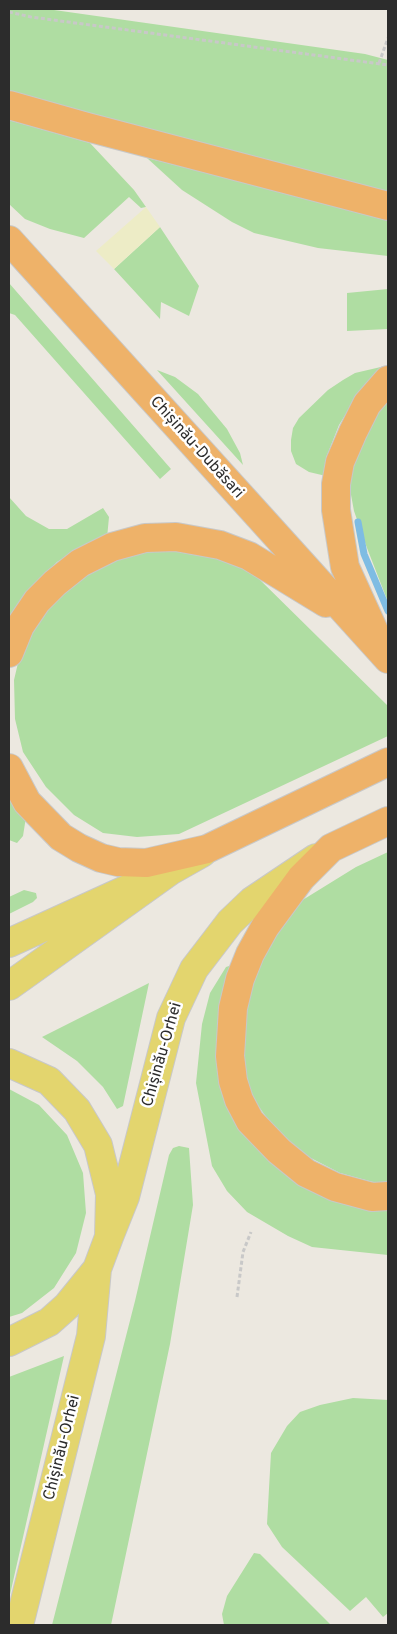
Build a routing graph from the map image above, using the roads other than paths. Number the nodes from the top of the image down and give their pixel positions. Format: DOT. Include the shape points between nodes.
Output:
graph roads {
  1 [pos="9,105"];
  2 [pos="388,206"];
  3 [pos="9,240"];
  4 [pos="388,380"];
  5 [pos="349,617"];
  6 [pos="9,653"];
  7 [pos="387,657"];
  8 [pos="9,768"];
  9 [pos="376,768"];
  10 [pos="388,821"];
  11 [pos="331,848"];
  12 [pos="207,849"];
  13 [pos="170,871"];
  14 [pos="9,943"];
  15 [pos="9,986"];
  16 [pos="9,1063"];
  17 [pos="388,1196"];
  18 [pos="109,1236"];
  19 [pos="97,1269"];
  20 [pos="9,1342"];
  21 [pos="19,1625"];
  1 -- 2 [label="highway"];
  3 -- 5 [label="highway, Chișinău-Dubăsari"];
  4 -- 7 [label="highway" via="367,404 352,432 340,462 336,484 336,510 345,567"];
  5 -- 6 [label="highway" via="250,556 220,545 176,537 145,538 112,547 80,563 55,583 37,601 20,626"];
  5 -- 7 [label="highway, Chișinău-Dubăsari"];
  8 -- 12 [label="highway" via="27,802 61,837 101,858 146,863"];
  9 -- 12 [label="highway"];
  10 -- 11 [label="highway, Chișinău-Orhei"];
  11 -- 17 [label="highway" via="283,900 250,954 233,1008 230,1056 233,1081 250,1121 306,1173 335,1187 372,1197"];
  11 -- 18 [label="main road, Chișinău-Orhei" via="252,901 230,922 194,969 171,1018 125,1197"];
  12 -- 13 [label="main road"];
  13 -- 14 [label="main road" via="92,903"];
  13 -- 15 [label="main road"];
  16 -- 18 [label="main road" via="49,1081 69,1100 89,1127 105,1168 110,1194"];
  18 -- 19 [label="main road, Chișinău-Orhei"];
  19 -- 20 [label="main road" via="67,1306 49,1322"];
  19 -- 21 [label="main road, Chișinău-Orhei" via="90,1336"];
}
